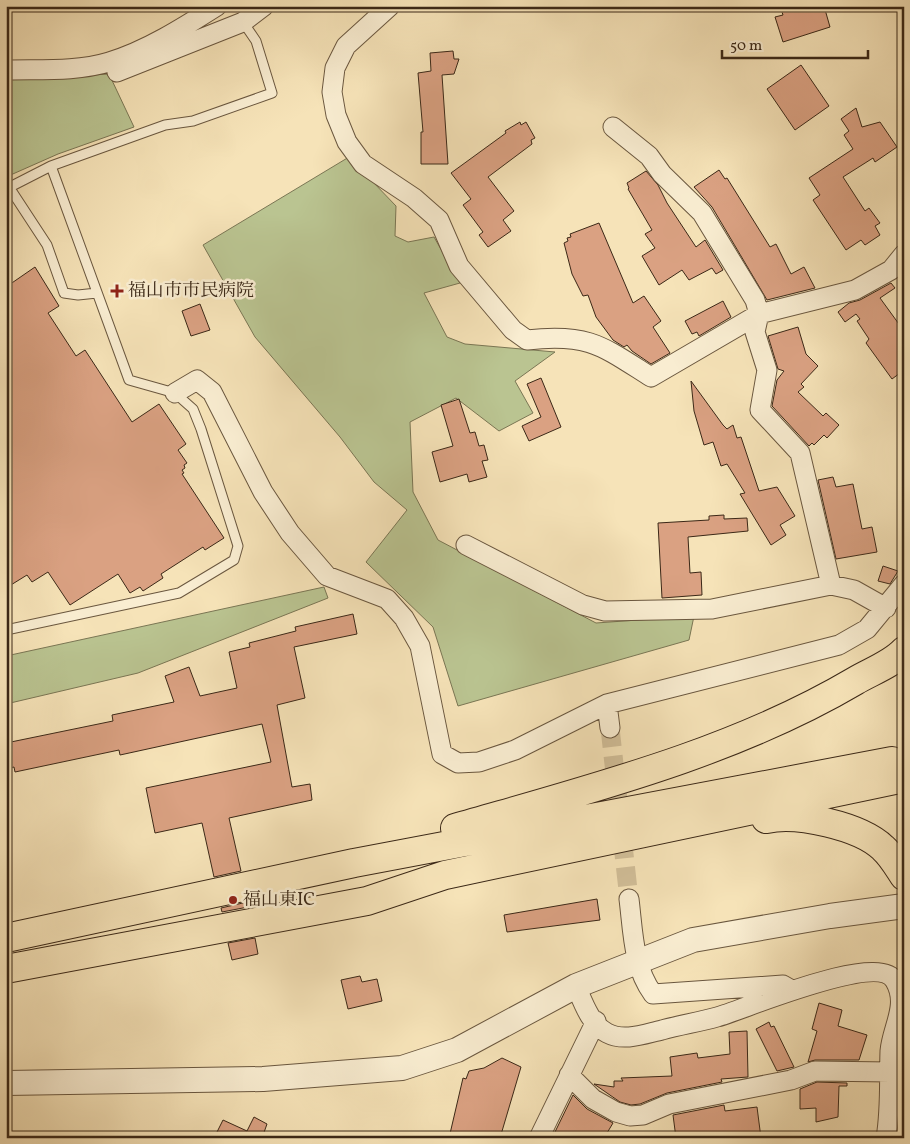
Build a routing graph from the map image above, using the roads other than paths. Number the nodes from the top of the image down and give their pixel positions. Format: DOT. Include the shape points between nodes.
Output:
graph roads {
  1 [pos="217,6"];
  2 [pos="264,6"];
  3 [pos="390,6"];
  4 [pos="243,22"];
  5 [pos="109,62"];
  6 [pos="6,70"];
  7 [pos="614,127"];
  8 [pos="51,166"];
  9 [pos="8,188"];
  10 [pos="904,254"];
  11 [pos="97,293"];
  12 [pos="759,314"];
  13 [pos="175,393"];
  14 [pos="466,545"];
  15 [pos="904,584"];
  16 [pos="831,586"];
  17 [pos="886,608"];
  18 [pos="6,630"];
  19 [pos="904,651"];
  20 [pos="607,704"];
  21 [pos="610,728"];
  22 [pos="904,759"];
  23 [pos="904,778"];
  24 [pos="354,863"];
  25 [pos="904,876"];
  26 [pos="628,899"];
  27 [pos="367,901"];
  28 [pos="904,906"];
  29 [pos="122,913"];
  30 [pos="6,918"];
  31 [pos="6,938"];
  32 [pos="132,946"];
  33 [pos="638,962"];
  34 [pos="6,969"];
  35 [pos="6,982"];
  36 [pos="576,986"];
  37 [pos="794,991"];
  38 [pos="596,1021"];
  39 [pos="890,1072"];
  40 [pos="568,1075"];
  41 [pos="6,1083"];
  42 [pos="539,1138"];
  43 [pos="886,1138"];
  1 -- 5 [label="street" via="187,25"];
  2 -- 4 [label="street"];
  3 -- 12 [label="street" via="346,46 335,68 332,92 336,115 347,142 363,164 414,198 439,220 459,266 513,330 527,340 555,337 579,339 602,346 651,378"];
  4 -- 5 [label="street" via="117,72"];
  4 -- 8 [label="lane" via="256,41 272,93 193,121 165,125"];
  5 -- 6 [label="street" via="70,69"];
  7 -- 12 [label="street" via="649,156 662,174 702,213 755,300"];
  8 -- 9 [label="lane"];
  8 -- 11 [label="lane"];
  9 -- 11 [label="lane" via="47,245 64,293"];
  10 -- 12 [label="street" via="891,270 855,290"];
  11 -- 13 [label="lane" via="129,380"];
  12 -- 16 [label="street" via="755,332 767,370 760,410 800,453"];
  13 -- 18 [label="lane" via="193,409 201,429 238,546 234,560 179,593"];
  13 -- 20 [label="street" via="197,380 212,392 263,492 290,533 327,576 388,599 404,618 420,646 442,754 458,763 479,762 515,750"];
  14 -- 16 [label="street" via="583,605 605,611 712,609"];
  15 -- 17 [label="street"];
  16 -- 17 [label="street" via="854,590"];
  17 -- 20 [label="street" via="867,629 839,646"];
  19 -- 24 [label="highway" via="834,694 726,743 572,794 431,835"];
  20 -- 21 [label="street"];
  22 -- 24 [label="highway"];
  23 -- 27 [label="highway" via="445,875"];
  24 -- 29 [label="highway"];
  25 -- 27 [label="highway" via="883,848 868,839 821,822 779,816 450,887"];
  26 -- 33 [label="street"];
  27 -- 32 [label="highway"];
  28 -- 33 [label="street" via="693,940"];
  29 -- 30 [label="highway"];
  29 -- 31 [label="highway"];
  32 -- 34 [label="highway"];
  32 -- 35 [label="highway"];
  33 -- 36 [label="street"];
  33 -- 37 [label="street" via="642,979 653,994 783,985"];
  36 -- 38 [label="street" via="587,1012"];
  36 -- 41 [label="street" via="457,1050 402,1068 263,1080"];
  37 -- 38 [label="street" via="717,1017 624,1038 606,1032"];
  37 -- 39 [label="street" via="836,977 868,972 882,972 894,979 900,992 900,1013 890,1048"];
  38 -- 40 [label="street"];
  39 -- 40 [label="street" via="815,1071 791,1080 669,1104 643,1115 630,1116 592,1099"];
  39 -- 43 [label="street"];
  40 -- 42 [label="street"];
}
